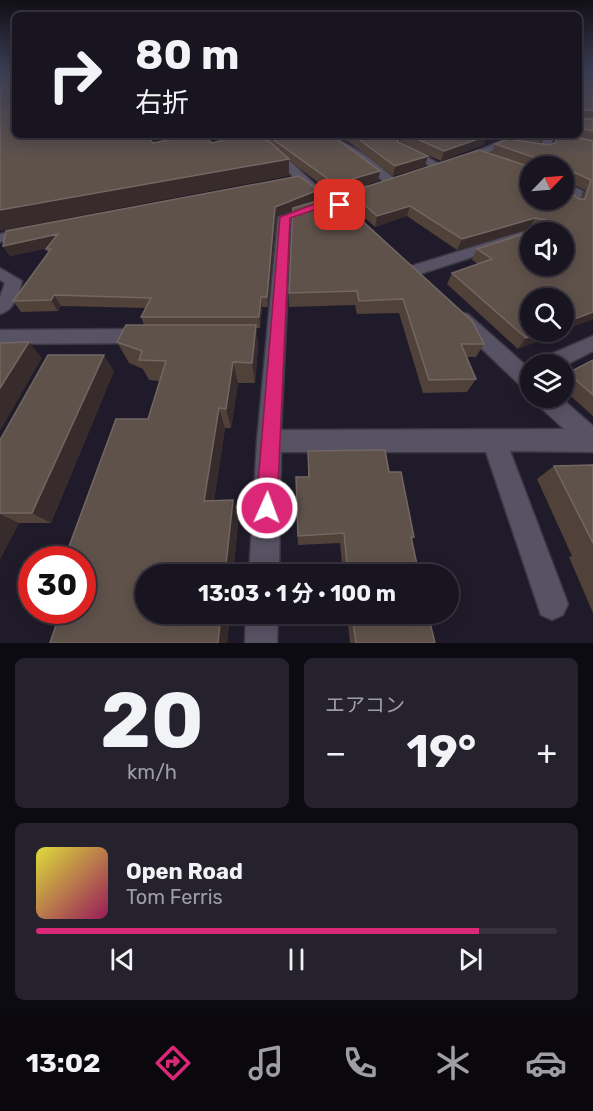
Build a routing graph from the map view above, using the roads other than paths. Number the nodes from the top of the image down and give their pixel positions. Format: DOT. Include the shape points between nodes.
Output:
graph roads {
  1 [pos="275,138"];
  2 [pos="329,138"];
  3 [pos="552,138"];
  4 [pos="401,147"];
  5 [pos="441,167"];
  6 [pos="302,179"];
  7 [pos="280,183"];
  8 [pos="392,183"];
  9 [pos="574,191"];
  10 [pos="577,192"];
  11 [pos="331,201"];
  12 [pos="348,212"];
  13 [pos="46,227"];
  14 [pos="520,237"];
  15 [pos="0,238"];
  16 [pos="7,277"];
  17 [pos="428,288"];
  18 [pos="0,308"];
  19 [pos="454,312"];
  20 [pos="0,336"];
  21 [pos="67,336"];
  22 [pos="160,336"];
  23 [pos="253,337"];
  24 [pos="276,337"];
  25 [pos="593,343"];
  26 [pos="570,354"];
  27 [pos="57,356"];
  28 [pos="520,370"];
  29 [pos="557,408"];
  30 [pos="269,441"];
  31 [pos="494,441"];
  32 [pos="592,441"];
  33 [pos="264,564"];
  34 [pos="552,603"];
  35 [pos="262,624"];
  36 [pos="261,643"];
  1 -- 6 [label="street" via="259,147 276,154"];
  2 -- 8 [label="street"];
  3 -- 5 [label="street" via="544,149 504,143 498,154 479,146"];
  4 -- 5 [label="street"];
  5 -- 8 [label="street"];
  6 -- 7 [label="street"];
  6 -- 11 [label="street"];
  8 -- 11 [label="street"];
  9 -- 10 [label="street"];
  11 -- 12 [label="street"];
  11 -- 24 [label="street" via="285,217"];
  13 -- 15 [label="street"];
  14 -- 17 [label="street" via="407,268"];
  16 -- 18 [label="street" via="9,298"];
  19 -- 28 [label="street"];
  20 -- 21 [label="street"];
  21 -- 22 [label="street"];
  21 -- 27 [label="street"];
  23 -- 24 [label="street"];
  24 -- 30 [label="street"];
  25 -- 26 [label="street"];
  29 -- 32 [label="street"];
  30 -- 31 [label="street"];
  30 -- 33 [label="street"];
  31 -- 32 [label="street"];
  31 -- 34 [label="street"];
  35 -- 36 [label="street"];
}
